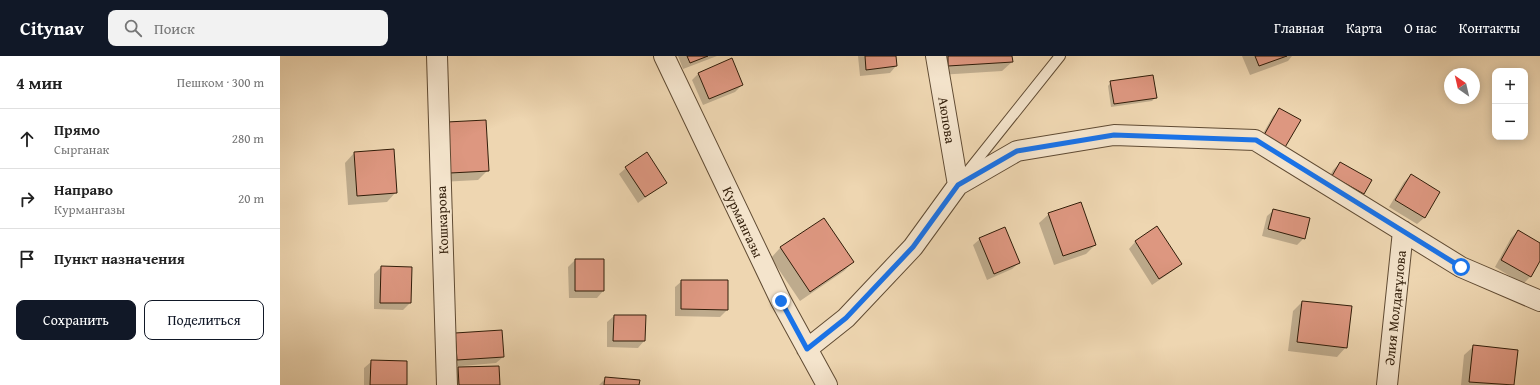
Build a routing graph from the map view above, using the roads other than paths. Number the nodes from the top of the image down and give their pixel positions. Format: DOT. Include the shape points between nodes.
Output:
graph roads {
  1 [pos="437,56"];
  2 [pos="664,56"];
  3 [pos="936,56"];
  4 [pos="1060,56"];
  5 [pos="958,185"];
  6 [pos="1403,231"];
  7 [pos="1540,301"];
  8 [pos="807,349"];
  9 [pos="447,385"];
  10 [pos="827,385"];
  11 [pos="1387,385"];
  1 -- 9 [label="street, Кошкарова"];
  2 -- 8 [label="street, Курмангазы" via="781,301"];
  3 -- 5 [label="street, Аюпова"];
  4 -- 5 [label="lane"];
  5 -- 6 [label="street" via="1017,151 1114,135 1256,140"];
  5 -- 8 [label="street" via="913,247 846,318"];
  6 -- 7 [label="street" via="1461,267"];
  6 -- 11 [label="street, Әлия Молдағұлова"];
  8 -- 10 [label="street, Курмангазы"];
}
